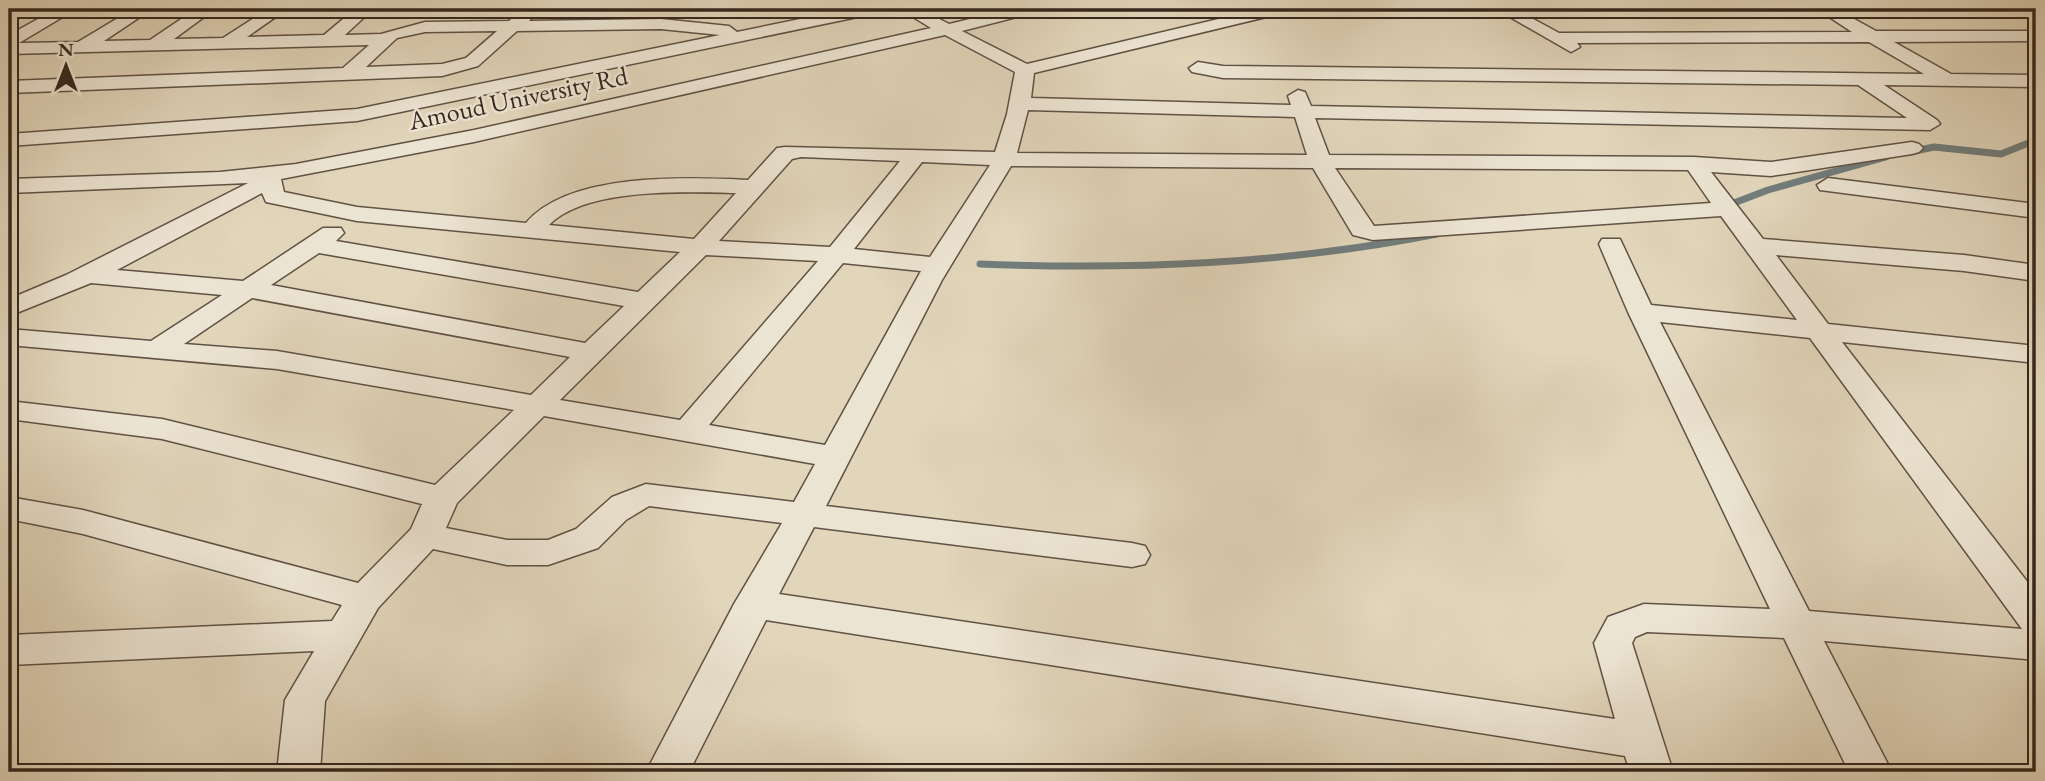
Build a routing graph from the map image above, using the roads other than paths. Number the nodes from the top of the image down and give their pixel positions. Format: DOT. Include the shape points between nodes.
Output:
graph roads {
  1 [pos="68,9"];
  2 [pos="144,9"];
  3 [pos="207,9"];
  4 [pos="279,9"];
  5 [pos="366,9"];
  6 [pos="448,9"];
  7 [pos="532,9"];
  8 [pos="655,9"];
  9 [pos="872,9"];
  10 [pos="908,9"];
  11 [pos="1031,9"];
  12 [pos="1281,9"];
  13 [pos="1504,9"];
  14 [pos="1825,9"];
  15 [pos="626,24"];
  16 [pos="512,25"];
  17 [pos="425,27"];
  18 [pos="946,30"];
  19 [pos="1869,34"];
  20 [pos="2036,36"];
  21 [pos="758,37"];
  22 [pos="1555,38"];
  23 [pos="385,39"];
  24 [pos="1154,40"];
  25 [pos="328,41"];
  26 [pos="9,42"];
  27 [pos="223,44"];
  28 [pos="154,45"];
  29 [pos="81,48"];
  30 [pos="9,49"];
  31 [pos="583,55"];
  32 [pos="794,66"];
  33 [pos="1025,70"];
  34 [pos="1291,74"];
  35 [pos="347,75"];
  36 [pos="1191,77"];
  37 [pos="1626,78"];
  38 [pos="1862,79"];
  39 [pos="1948,80"];
  40 [pos="167,81"];
  41 [pos="2036,81"];
  42 [pos="11,88"];
  43 [pos="632,101"];
  44 [pos="1021,104"];
  45 [pos="1303,112"];
  46 [pos="327,118"];
  47 [pos="1676,121"];
  48 [pos="9,140"];
  49 [pos="1912,148"];
  50 [pos="916,155"];
  51 [pos="1003,159"];
  52 [pos="1320,161"];
  53 [pos="1705,165"];
  54 [pos="296,171"];
  55 [pos="269,178"];
  56 [pos="1828,185"];
  57 [pos="9,186"];
  58 [pos="755,187"];
  59 [pos="1726,209"];
  60 [pos="2036,211"];
  61 [pos="357,214"];
  62 [pos="531,230"];
  63 [pos="1611,244"];
  64 [pos="315,245"];
  65 [pos="1755,246"];
  66 [pos="700,247"];
  67 [pos="837,255"];
  68 [pos="937,265"];
  69 [pos="2036,273"];
  70 [pos="89,275"];
  71 [pos="248,289"];
  72 [pos="643,301"];
  73 [pos="9,307"];
  74 [pos="1641,312"];
  75 [pos="1823,332"];
  76 [pos="9,337"];
  77 [pos="156,350"];
  78 [pos="591,353"];
  79 [pos="2036,354"];
  80 [pos="539,404"];
  81 [pos="9,410"];
  82 [pos="688,431"];
  83 [pos="836,457"];
  84 [pos="442,498"];
  85 [pos="9,508"];
  86 [pos="804,513"];
  87 [pos="426,535"];
  88 [pos="1132,555"];
  89 [pos="365,598"];
  90 [pos="753,604"];
  91 [pos="2036,620"];
  92 [pos="1796,624"];
  93 [pos="341,635"];
  94 [pos="2036,646"];
  95 [pos="9,650"];
  96 [pos="1647,757"];
  97 [pos="299,772"];
  98 [pos="667,772"];
  99 [pos="1870,772"];
  1 -- 26 [label="street"];
  2 -- 29 [label="street"];
  3 -- 28 [label="street"];
  4 -- 27 [label="street"];
  5 -- 25 [label="street"];
  6 -- 17 [label="street"];
  7 -- 16 [label="street"];
  8 -- 15 [label="street"];
  9 -- 21 [label="street"];
  10 -- 18 [label="street"];
  11 -- 18 [label="street, Amoud University Rd"];
  12 -- 24 [label="street"];
  13 -- 22 [label="street"];
  14 -- 19 [label="street"];
  15 -- 16 [label="street"];
  15 -- 21 [label="street" via="703,27"];
  15 -- 31 [label="street"];
  16 -- 17 [label="street"];
  16 -- 35 [label="street" via="472,62 454,68"];
  17 -- 23 [label="street" via="399,31"];
  18 -- 32 [label="street, Amoud University Rd"];
  18 -- 33 [label="street"];
  19 -- 20 [label="street"];
  19 -- 22 [label="street"];
  19 -- 39 [label="street"];
  21 -- 31 [label="street"];
  21 -- 32 [label="street"];
  22 -- 37 [label="street"];
  23 -- 25 [label="street"];
  23 -- 35 [label="street"];
  24 -- 33 [label="street"];
  24 -- 36 [label="street"];
  25 -- 27 [label="street"];
  27 -- 28 [label="street"];
  27 -- 40 [label="street"];
  28 -- 29 [label="street"];
  29 -- 30 [label="street"];
  29 -- 42 [label="street"];
  31 -- 43 [label="street"];
  31 -- 46 [label="street" via="380,111"];
  32 -- 43 [label="street, Amoud University Rd"];
  33 -- 44 [label="street"];
  34 -- 36 [label="street"];
  34 -- 37 [label="street"];
  34 -- 45 [label="street"];
  35 -- 40 [label="street"];
  36 -- 44 [label="street"];
  36 -- 45 [label="street"];
  37 -- 38 [label="street"];
  37 -- 47 [label="street"];
  38 -- 39 [label="street"];
  38 -- 47 [label="street" via="1930,124"];
  39 -- 41 [label="street"];
  40 -- 42 [label="street"];
  43 -- 54 [label="street, Amoud University Rd"];
  44 -- 51 [label="street"];
  45 -- 47 [label="street"];
  45 -- 52 [label="street"];
  46 -- 48 [label="street"];
  46 -- 54 [label="street"];
  47 -- 53 [label="street"];
  49 -- 53 [label="street" via="1771,169"];
  50 -- 51 [label="street"];
  50 -- 58 [label="street" via="785,153"];
  50 -- 67 [label="street"];
  51 -- 52 [label="street"];
  51 -- 68 [label="street"];
  52 -- 53 [label="street"];
  52 -- 59 [label="street" via="1362,230 1373,233"];
  53 -- 59 [label="street"];
  54 -- 55 [label="street, Amoud University Rd"];
  55 -- 57 [label="street, Amoud University Rd"];
  55 -- 61 [label="street" via="274,197"];
  55 -- 70 [label="street"];
  56 -- 60 [label="street"];
  58 -- 62 [label="street" via="673,187 580,199 548,212"];
  58 -- 66 [label="street"];
  59 -- 65 [label="street"];
  61 -- 62 [label="street"];
  61 -- 64 [label="street"];
  62 -- 66 [label="street"];
  63 -- 74 [label="street"];
  64 -- 71 [label="street"];
  64 -- 72 [label="street"];
  65 -- 69 [label="street"];
  65 -- 75 [label="street"];
  66 -- 67 [label="street"];
  66 -- 72 [label="street"];
  67 -- 68 [label="street"];
  67 -- 82 [label="street"];
  68 -- 83 [label="street"];
  70 -- 71 [label="street"];
  70 -- 73 [label="street"];
  71 -- 77 [label="street"];
  71 -- 78 [label="street"];
  72 -- 78 [label="street"];
  74 -- 75 [label="street"];
  74 -- 92 [label="street"];
  75 -- 79 [label="street"];
  75 -- 91 [label="street"];
  76 -- 77 [label="street"];
  77 -- 80 [label="street" via="277,360"];
  78 -- 80 [label="street"];
  80 -- 82 [label="street"];
  80 -- 84 [label="street"];
  81 -- 84 [label="street" via="162,429"];
  82 -- 83 [label="street"];
  83 -- 86 [label="street"];
  84 -- 87 [label="street"];
  85 -- 89 [label="street" via="83,522"];
  86 -- 87 [label="street" via="646,495 625,503 587,539 558,550 514,554"];
  86 -- 88 [label="street"];
  86 -- 90 [label="street"];
  87 -- 89 [label="street"];
  89 -- 93 [label="street"];
  90 -- 96 [label="street"];
  90 -- 98 [label="street"];
  92 -- 94 [label="street"];
  92 -- 96 [label="street" via="1644,618 1621,627 1613,643"];
  92 -- 99 [label="street"];
  93 -- 95 [label="street"];
  93 -- 97 [label="street" via="305,700"];
}
